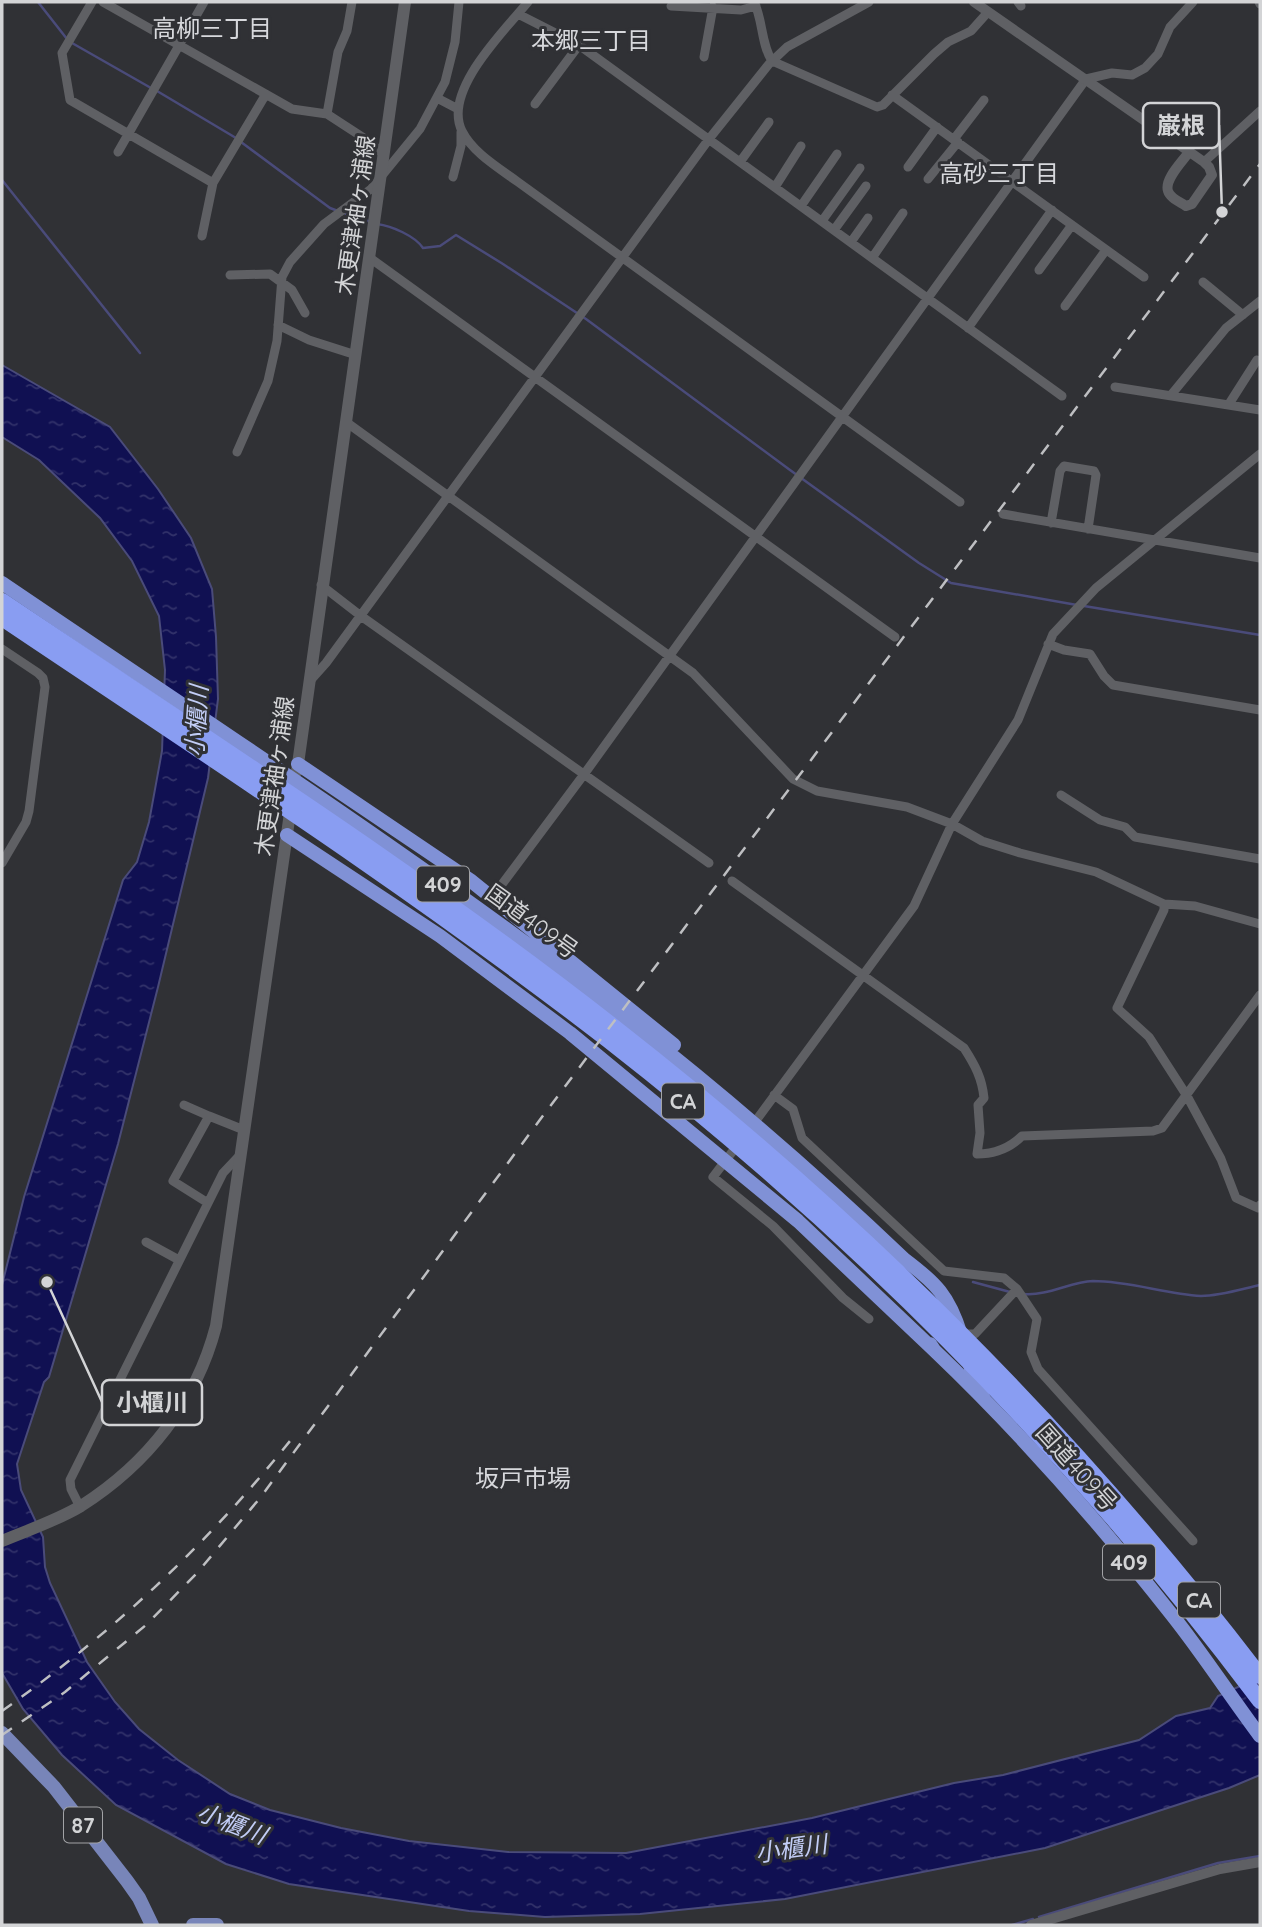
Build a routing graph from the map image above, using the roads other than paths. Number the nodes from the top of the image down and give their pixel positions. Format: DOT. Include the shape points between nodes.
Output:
graph roads {
  1 [pos="92,2"];
  2 [pos="103,2"];
  3 [pos="204,2"];
  4 [pos="352,2"];
  5 [pos="459,2"];
  6 [pos="528,2"];
  7 [pos="869,2"];
  8 [pos="974,2"];
  9 [pos="1193,2"];
  10 [pos="402,3"];
  11 [pos="755,4"];
  12 [pos="671,6"];
  13 [pos="713,7"];
  14 [pos="988,12"];
  15 [pos="518,14"];
  16 [pos="179,45"];
  17 [pos="579,45"];
  18 [pos="704,57"];
  19 [pos="772,61"];
  20 [pos="1086,79"];
  21 [pos="266,94"];
  22 [pos="892,95"];
  23 [pos="438,98"];
  24 [pos="984,100"];
  25 [pos="535,104"];
  26 [pos="458,109"];
  27 [pos="1260,111"];
  28 [pos="327,114"];
  29 [pos="769,122"];
  30 [pos="936,127"];
  31 [pos="461,130"];
  32 [pos="129,133"];
  33 [pos="709,139"];
  34 [pos="956,141"];
  35 [pos="801,146"];
  36 [pos="118,152"];
  37 [pos="1189,152"];
  38 [pos="837,154"];
  39 [pos="384,155"];
  40 [pos="740,162"];
  41 [pos="1204,162"];
  42 [pos="908,167"];
  43 [pos="860,168"];
  44 [pos="453,177"];
  45 [pos="381,178"];
  46 [pos="928,179"];
  47 [pos="1013,181"];
  48 [pos="214,184"];
  49 [pos="866,186"];
  50 [pos="775,187"];
  51 [pos="800,206"];
  52 [pos="1052,210"];
  53 [pos="903,213"];
  54 [pos="868,218"];
  55 [pos="822,221"];
  56 [pos="1072,225"];
  57 [pos="834,230"];
  58 [pos="202,236"];
  59 [pos="851,242"];
  60 [pos="1106,250"];
  61 [pos="370,258"];
  62 [pos="872,258"];
  63 [pos="623,259"];
  64 [pos="1040,270"];
  65 [pos="230,275"];
  66 [pos="1143,277"];
  67 [pos="281,280"];
  68 [pos="1203,282"];
  69 [pos="928,298"];
  70 [pos="1260,302"];
  71 [pos="1065,306"];
  72 [pos="305,313"];
  73 [pos="1242,315"];
  74 [pos="278,325"];
  75 [pos="968,328"];
  76 [pos="356,355"];
  77 [pos="1257,360"];
  78 [pos="536,378"];
  79 [pos="1115,387"];
  80 [pos="1171,395"];
  81 [pos="1062,396"];
  82 [pos="1229,404"];
  83 [pos="1260,410"];
  84 [pos="841,417"];
  85 [pos="346,422"];
  86 [pos="237,452"];
  87 [pos="1260,454"];
  88 [pos="449,496"];
  89 [pos="960,502"];
  90 [pos="1003,514"];
  91 [pos="1051,523"];
  92 [pos="1088,529"];
  93 [pos="755,536"];
  94 [pos="1154,540"];
  95 [pos="1260,558"];
  96 [pos="2,583"];
  97 [pos="321,585"];
  98 [pos="2,601"];
  99 [pos="361,616"];
  100 [pos="2,618"];
  101 [pos="895,637"];
  102 [pos="1048,644"];
  103 [pos="2,649"];
  104 [pos="669,655"];
  105 [pos="308,683"];
  106 [pos="1260,710"];
  107 [pos="298,764"];
  108 [pos="585,773"];
  109 [pos="1062,795"];
  110 [pos="952,824"];
  111 [pos="287,835"];
  112 [pos="1260,859"];
  113 [pos="2,863"];
  114 [pos="709,863"];
  115 [pos="732,881"];
  116 [pos="496,891"];
  117 [pos="1164,904"];
  118 [pos="1260,925"];
  119 [pos="863,976"];
  120 [pos="1260,995"];
  121 [pos="774,1096"];
  122 [pos="1187,1096"];
  123 [pos="184,1105"];
  124 [pos="209,1116"];
  125 [pos="244,1130"];
  126 [pos="773,1140"];
  127 [pos="240,1156"];
  128 [pos="208,1203"];
  129 [pos="1260,1205"];
  130 [pos="146,1242"];
  131 [pos="904,1259"];
  132 [pos="179,1260"];
  133 [pos="1017,1289"];
  134 [pos="869,1319"];
  135 [pos="960,1333"];
  136 [pos="934,1350"];
  137 [pos="984,1399"];
  138 [pos="80,1507"];
  139 [pos="2,1541"];
  140 [pos="1193,1541"];
  141 [pos="1260,1676"];
  142 [pos="1260,1701"];
  143 [pos="2,1733"];
  144 [pos="1260,1736"];
  145 [pos="1260,1863"];
  146 [pos="152,1925"];
  147 [pos="193,1925"];
  148 [pos="218,1925"];
  149 [pos="1035,1925"];
  1 -- 32 [label="street" via="62,53 70,100"];
  2 -- 16 [label="street"];
  3 -- 16 [label="street"];
  4 -- 28 [label="street"];
  5 -- 23 [label="street" via="455,42"];
  6 -- 15 [label="street"];
  7 -- 19 [label="street" via="787,47"];
  8 -- 14 [label="street"];
  9 -- 20 [label="street" via="1170,27 1158,54 1145,68 1132,75 1112,73"];
  10 -- 39 [label="main road, 木更津袖ヶ浦線"];
  11 -- 13 [label="street" via="741,10"];
  11 -- 19 [label="street"];
  12 -- 13 [label="street"];
  13 -- 18 [label="street"];
  14 -- 20 [label="street"];
  14 -- 22 [label="street" via="971,31 941,48"];
  15 -- 17 [label="street"];
  15 -- 26 [label="street" via="475,67"];
  16 -- 21 [label="street"];
  16 -- 32 [label="street"];
  17 -- 25 [label="street"];
  17 -- 33 [label="street"];
  19 -- 22 [label="street" via="877,107"];
  19 -- 33 [label="street"];
  20 -- 37 [label="street"];
  20 -- 47 [label="street"];
  21 -- 28 [label="street" via="292,109"];
  21 -- 48 [label="street"];
  22 -- 30 [label="street"];
  23 -- 26 [label="street"];
  23 -- 45 [label="street"];
  24 -- 34 [label="street"];
  26 -- 31 [label="street"];
  27 -- 41 [label="street"];
  28 -- 39 [label="street"];
  29 -- 40 [label="street"];
  30 -- 34 [label="street"];
  30 -- 42 [label="street"];
  31 -- 44 [label="street"];
  31 -- 63 [label="street" via="491,162"];
  32 -- 36 [label="street"];
  32 -- 48 [label="street"];
  33 -- 40 [label="street"];
  33 -- 63 [label="street"];
  34 -- 46 [label="street"];
  34 -- 47 [label="street"];
  35 -- 50 [label="street"];
  37 -- 41 [label="street"];
  37 -- 41 [label="street" via="1171,178 1169,195 1192,204 1212,175"];
  38 -- 51 [label="street"];
  39 -- 45 [label="main road, 木更津袖ヶ浦線"];
  40 -- 50 [label="street"];
  43 -- 55 [label="street"];
  45 -- 61 [label="main road, 木更津袖ヶ浦線"];
  45 -- 67 [label="street" via="324,224 290,262"];
  47 -- 52 [label="street"];
  47 -- 69 [label="street"];
  48 -- 58 [label="street"];
  49 -- 57 [label="street"];
  50 -- 51 [label="street"];
  51 -- 55 [label="street"];
  52 -- 56 [label="street"];
  52 -- 75 [label="street"];
  53 -- 62 [label="street"];
  54 -- 59 [label="street"];
  55 -- 57 [label="street"];
  56 -- 60 [label="street"];
  56 -- 64 [label="street"];
  57 -- 59 [label="street"];
  59 -- 62 [label="street"];
  60 -- 66 [label="street"];
  60 -- 71 [label="street"];
  61 -- 76 [label="main road, 木更津袖ヶ浦線"];
  61 -- 78 [label="street"];
  62 -- 69 [label="street"];
  63 -- 78 [label="street"];
  63 -- 84 [label="street"];
  65 -- 67 [label="street" via="270,274"];
  67 -- 72 [label="street"];
  67 -- 74 [label="street"];
  68 -- 73 [label="street"];
  69 -- 75 [label="street"];
  69 -- 84 [label="street"];
  70 -- 73 [label="street"];
  73 -- 80 [label="street" via="1212,342"];
  74 -- 76 [label="street"];
  74 -- 86 [label="street" via="268,380"];
  75 -- 81 [label="street"];
  76 -- 85 [label="main road, 木更津袖ヶ浦線"];
  77 -- 82 [label="street"];
  78 -- 88 [label="street"];
  78 -- 93 [label="street"];
  79 -- 80 [label="street"];
  80 -- 82 [label="street"];
  82 -- 83 [label="street"];
  84 -- 89 [label="street"];
  84 -- 93 [label="street"];
  85 -- 88 [label="street"];
  85 -- 97 [label="main road, 木更津袖ヶ浦線"];
  87 -- 94 [label="street"];
  88 -- 99 [label="street"];
  88 -- 104 [label="street"];
  90 -- 91 [label="street"];
  91 -- 92 [label="street"];
  91 -- 92 [label="street" via="1064,466 1096,475"];
  92 -- 94 [label="street"];
  93 -- 101 [label="street"];
  93 -- 104 [label="street"];
  94 -- 95 [label="street"];
  94 -- 102 [label="street" via="1096,588"];
  96 -- 126 [label="highway, 国道409号 / 409" via="425,871 624,1018"];
  97 -- 99 [label="street"];
  97 -- 105 [label="main road, 木更津袖ヶ浦線"];
  98 -- 141 [label="highway, CA" via="409,876 618,1030 755,1143 910,1285 1048,1425"];
  99 -- 105 [label="street"];
  99 -- 108 [label="street"];
  100 -- 142 [label="highway, CA" via="457,928 610,1041 755,1162 918,1312 1046,1444"];
  102 -- 106 [label="street" via="1090,654 1113,685"];
  102 -- 110 [label="street" via="1018,720"];
  103 -- 113 [label="street" via="38,673 45,687 29,811"];
  104 -- 108 [label="street"];
  104 -- 110 [label="street" via="693,673 802,785 907,807"];
  105 -- 107 [label="main road, 木更津袖ヶ浦線"];
  107 -- 111 [label="main road, 木更津袖ヶ浦線"];
  107 -- 126 [label="highway" via="470,880 721,1084"];
  108 -- 114 [label="street"];
  108 -- 116 [label="street"];
  109 -- 112 [label="street" via="1135,836"];
  110 -- 117 [label="street" via="982,841 1096,872"];
  110 -- 119 [label="street" via="914,906"];
  111 -- 125 [label="main road, 木更津袖ヶ浦線"];
  111 -- 136 [label="highway" via="440,936 570,1033 798,1221"];
  115 -- 119 [label="street"];
  117 -- 118 [label="street" via="1195,906"];
  117 -- 122 [label="street" via="1117,1008 1149,1037"];
  119 -- 121 [label="street"];
  119 -- 122 [label="street" via="964,1048 979,1072 983,1089 984,1098 978,1105 977,1154 998,1151 1022,1136 1153,1131 1167,1124"];
  120 -- 122 [label="street"];
  121 -- 133 [label="street" via="793,1109 803,1138 944,1271 1003,1278"];
  121 -- 134 [label="street" via="713,1177 773,1226"];
  122 -- 129 [label="street" via="1221,1159 1234,1195 1247,1204"];
  123 -- 124 [label="street"];
  124 -- 125 [label="street"];
  124 -- 128 [label="street" via="173,1181"];
  125 -- 127 [label="main road, 木更津袖ヶ浦線"];
  126 -- 131 [label="highway, 国道409号 / 409"];
  127 -- 128 [label="street" via="223,1173"];
  127 -- 138 [label="main road, 木更津袖ヶ浦線" via="210,1348 161,1438 140,1461"];
  128 -- 132 [label="street"];
  130 -- 132 [label="street"];
  131 -- 135 [label="highway, 国道409号 / 409" via="947,1298"];
  131 -- 136 [label="highway, 国道409号 / 409" via="922,1282 925,1328"];
  132 -- 138 [label="street" via="70,1480"];
  133 -- 135 [label="street" via="975,1334"];
  133 -- 140 [label="street" via="1037,1319 1031,1352 1038,1369"];
  135 -- 137 [label="highway, 国道409号 / 409"];
  136 -- 137 [label="highway, 国道409号 / 409"];
  137 -- 144 [label="highway, 国道409号 / 409" via="1108,1536"];
  138 -- 139 [label="main road, 木更津袖ヶ浦線"];
  143 -- 146 [label="main road, 87" via="54,1787 127,1881"];
  145 -- 149 [label="street" via="1220,1869"];
  147 -- 148 [label="main road"];
}
